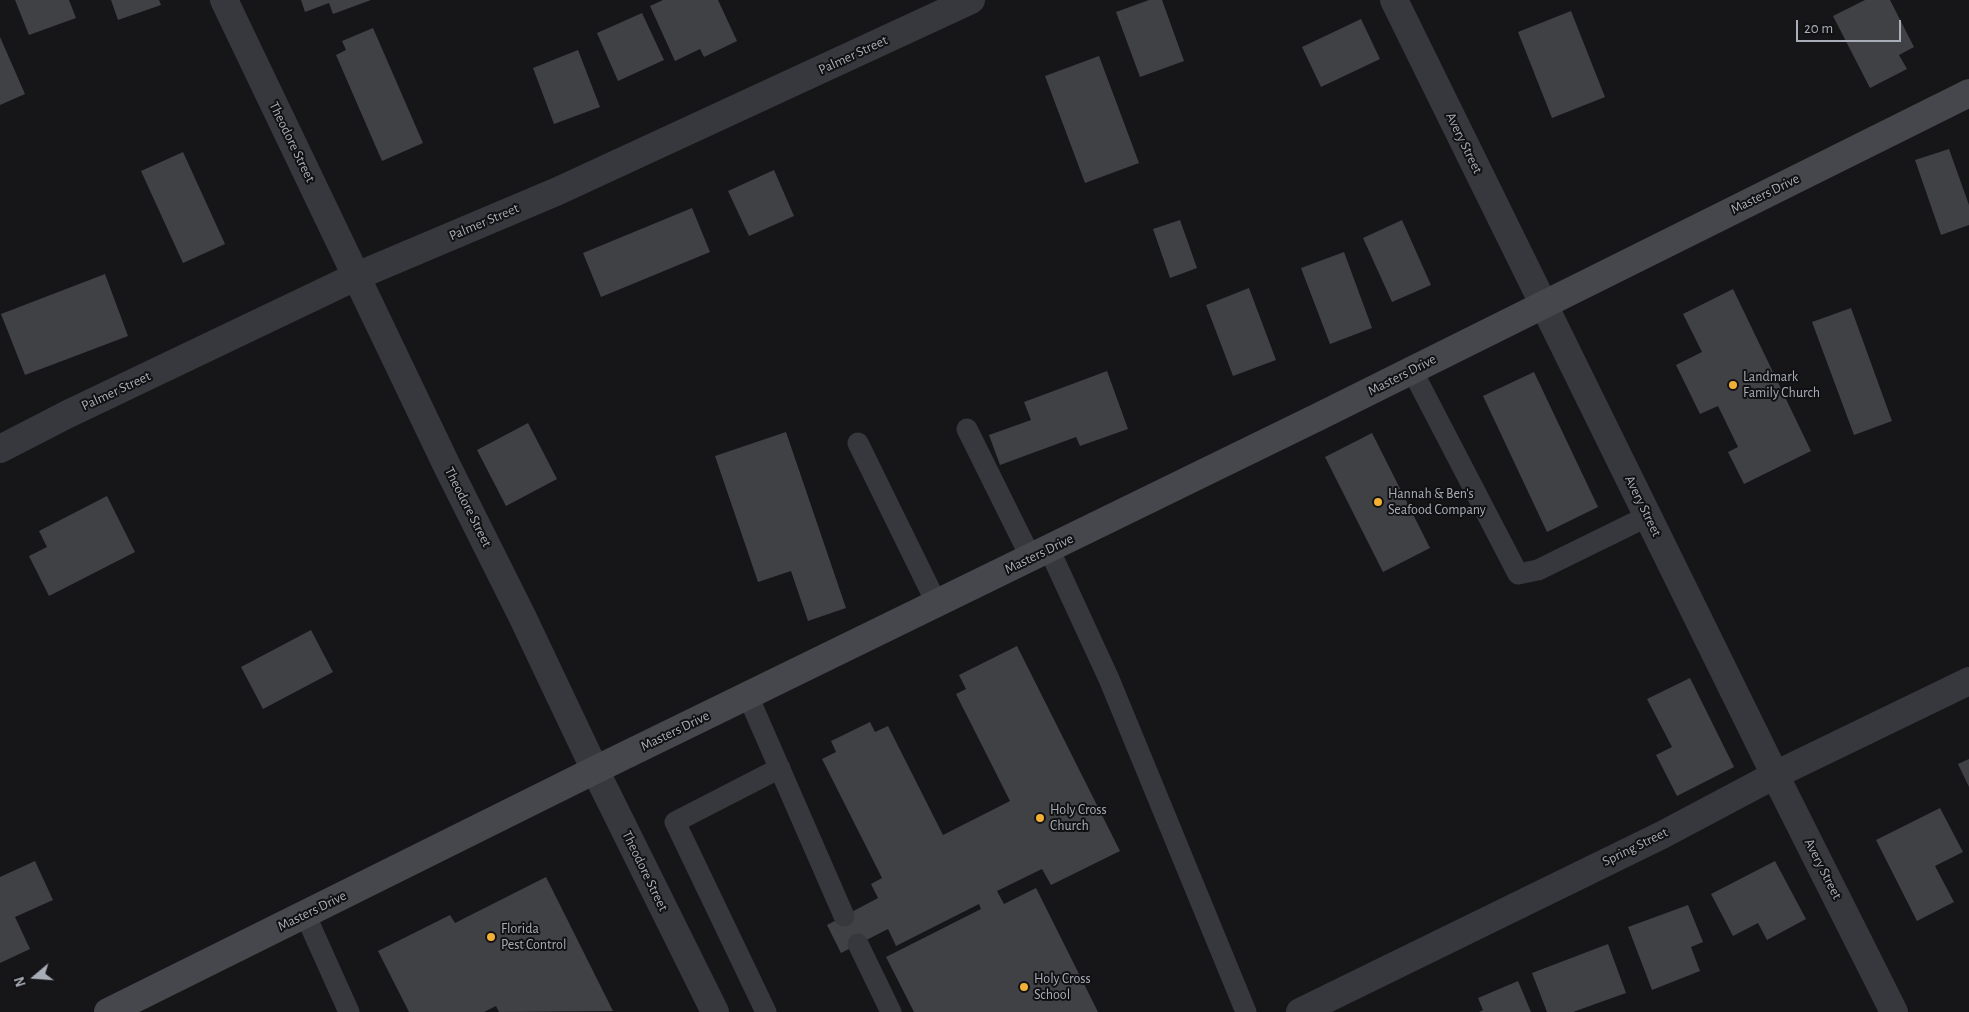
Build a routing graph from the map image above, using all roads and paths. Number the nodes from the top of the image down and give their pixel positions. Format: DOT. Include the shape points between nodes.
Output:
graph roads {
  1 [pos="224,0"];
  2 [pos="971,0"];
  3 [pos="1394,0"];
  4 [pos="1969,93"];
  5 [pos="357,276"];
  6 [pos="1544,304"];
  7 [pos="1412,370"];
  8 [pos="968,429"];
  9 [pos="858,443"];
  10 [pos="0,449"];
  11 [pos="1648,516"];
  12 [pos="1040,553"];
  13 [pos="937,604"];
  14 [pos="1969,681"];
  15 [pos="748,696"];
  16 [pos="780,768"];
  17 [pos="595,770"];
  18 [pos="1775,775"];
  19 [pos="305,914"];
  20 [pos="844,916"];
  21 [pos="858,944"];
  22 [pos="108,1012"];
  23 [pos="349,1012"];
  24 [pos="715,1012"];
  25 [pos="766,1012"];
  26 [pos="891,1012"];
  27 [pos="1246,1012"];
  28 [pos="1300,1012"];
  29 [pos="1894,1012"];
  1 -- 5 [label="street, Theodore Street"];
  2 -- 5 [label="street, Palmer Street" via="558,191"];
  3 -- 6 [label="street, Avery Street"];
  4 -- 6 [label="street, Masters Drive"];
  5 -- 10 [label="street, Palmer Street"];
  5 -- 17 [label="street, Theodore Street"];
  6 -- 7 [label="street, Masters Drive"];
  6 -- 11 [label="street, Avery Street"];
  7 -- 11 [label="lane" via="1518,574 1538,570"];
  7 -- 12 [label="street, Masters Drive"];
  8 -- 12 [label="lane"];
  9 -- 13 [label="lane"];
  11 -- 18 [label="street, Avery Street"];
  12 -- 13 [label="street, Masters Drive"];
  12 -- 27 [label="lane" via="1109,679"];
  13 -- 15 [label="street, Masters Drive"];
  14 -- 18 [label="street, Spring Street"];
  15 -- 16 [label="lane"];
  15 -- 17 [label="street, Masters Drive"];
  16 -- 20 [label="lane"];
  16 -- 25 [label="lane" via="675,822"];
  17 -- 19 [label="street, Masters Drive"];
  17 -- 24 [label="street, Theodore Street"];
  18 -- 28 [label="street, Spring Street" via="1662,835"];
  18 -- 29 [label="street, Avery Street"];
  19 -- 22 [label="street, Masters Drive"];
  19 -- 23 [label="lane"];
  21 -- 26 [label="lane"];
}
